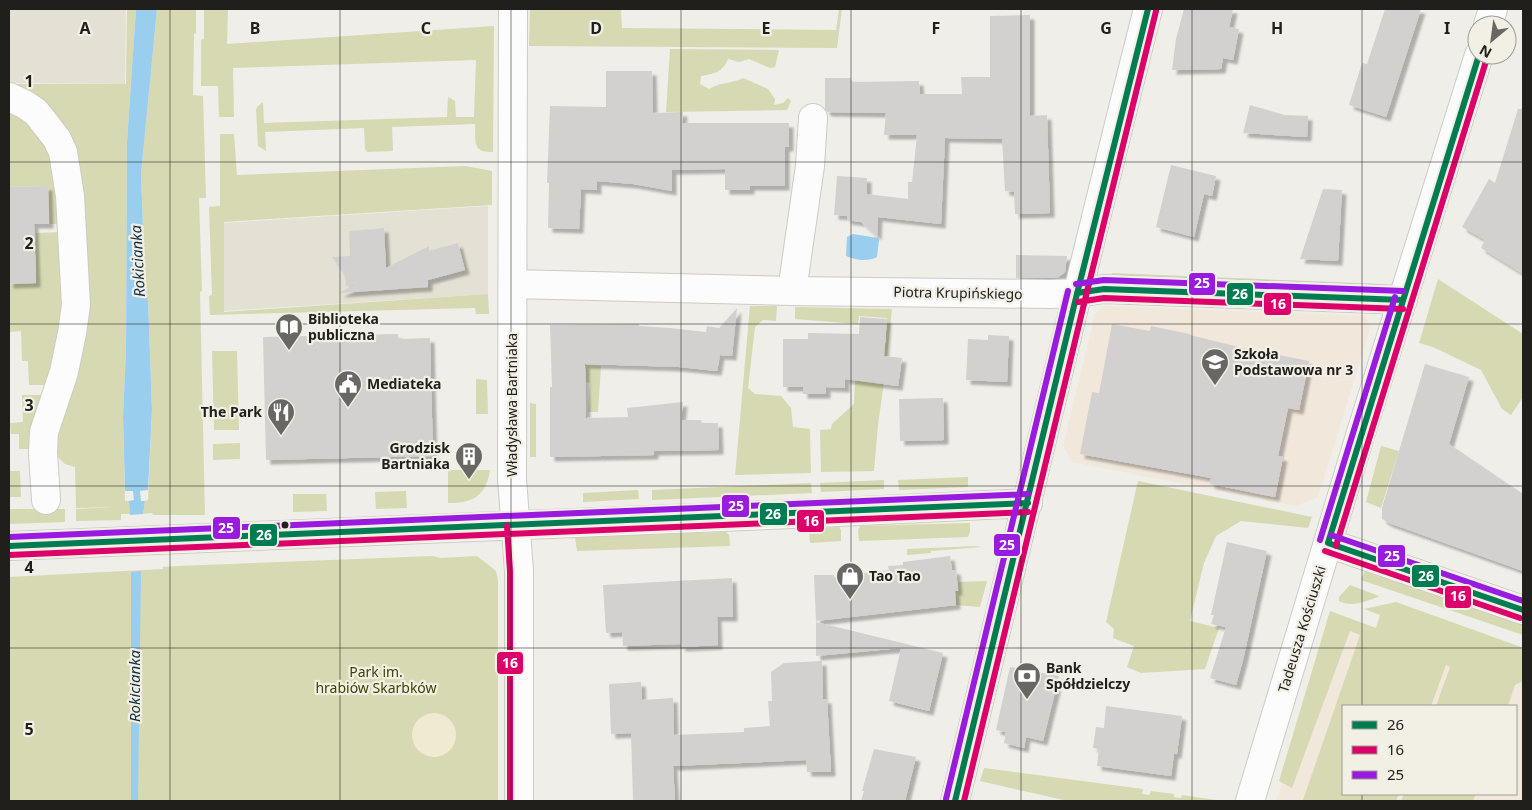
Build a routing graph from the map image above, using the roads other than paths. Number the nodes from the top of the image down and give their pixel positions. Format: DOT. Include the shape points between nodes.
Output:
graph roads {
  1 [pos="513,9"];
  2 [pos="1148,9"];
  3 [pos="1475,65"];
  4 [pos="9,97"];
  5 [pos="813,118"];
  6 [pos="513,284"];
  7 [pos="792,291"];
  8 [pos="1077,293"];
  9 [pos="1403,300"];
  10 [pos="46,500"];
  11 [pos="1028,503"];
  12 [pos="516,525"];
  13 [pos="1328,542"];
  14 [pos="9,546"];
  15 [pos="1523,610"];
  16 [pos="519,801"];
  17 [pos="955,801"];
  18 [pos="1250,801"];
  1 -- 6 [label="street, Władysława Bartniaka"];
  2 -- 8 [label="street"];
  3 -- 9 [label="street, Tadeusza Kościuszki"];
  4 -- 10 [label="street" via="36,112 57,139 63,152 70,196 76,305 63,378 44,432"];
  5 -- 7 [label="street" via="810,166"];
  6 -- 7 [label="street, Piotra Krupińskiego"];
  6 -- 12 [label="street, Władysława Bartniaka" via="512,479"];
  7 -- 8 [label="street, Piotra Krupińskiego"];
  8 -- 9 [label="street, Piotra Krupińskiego" via="1104,289"];
  8 -- 11 [label="street"];
  9 -- 13 [label="street, Tadeusza Kościuszki"];
  11 -- 12 [label="street"];
  11 -- 17 [label="street"];
  12 -- 14 [label="street"];
  12 -- 16 [label="street, Władysława Bartniaka"];
  13 -- 15 [label="street"];
  13 -- 18 [label="street, Tadeusza Kościuszki"];
}
